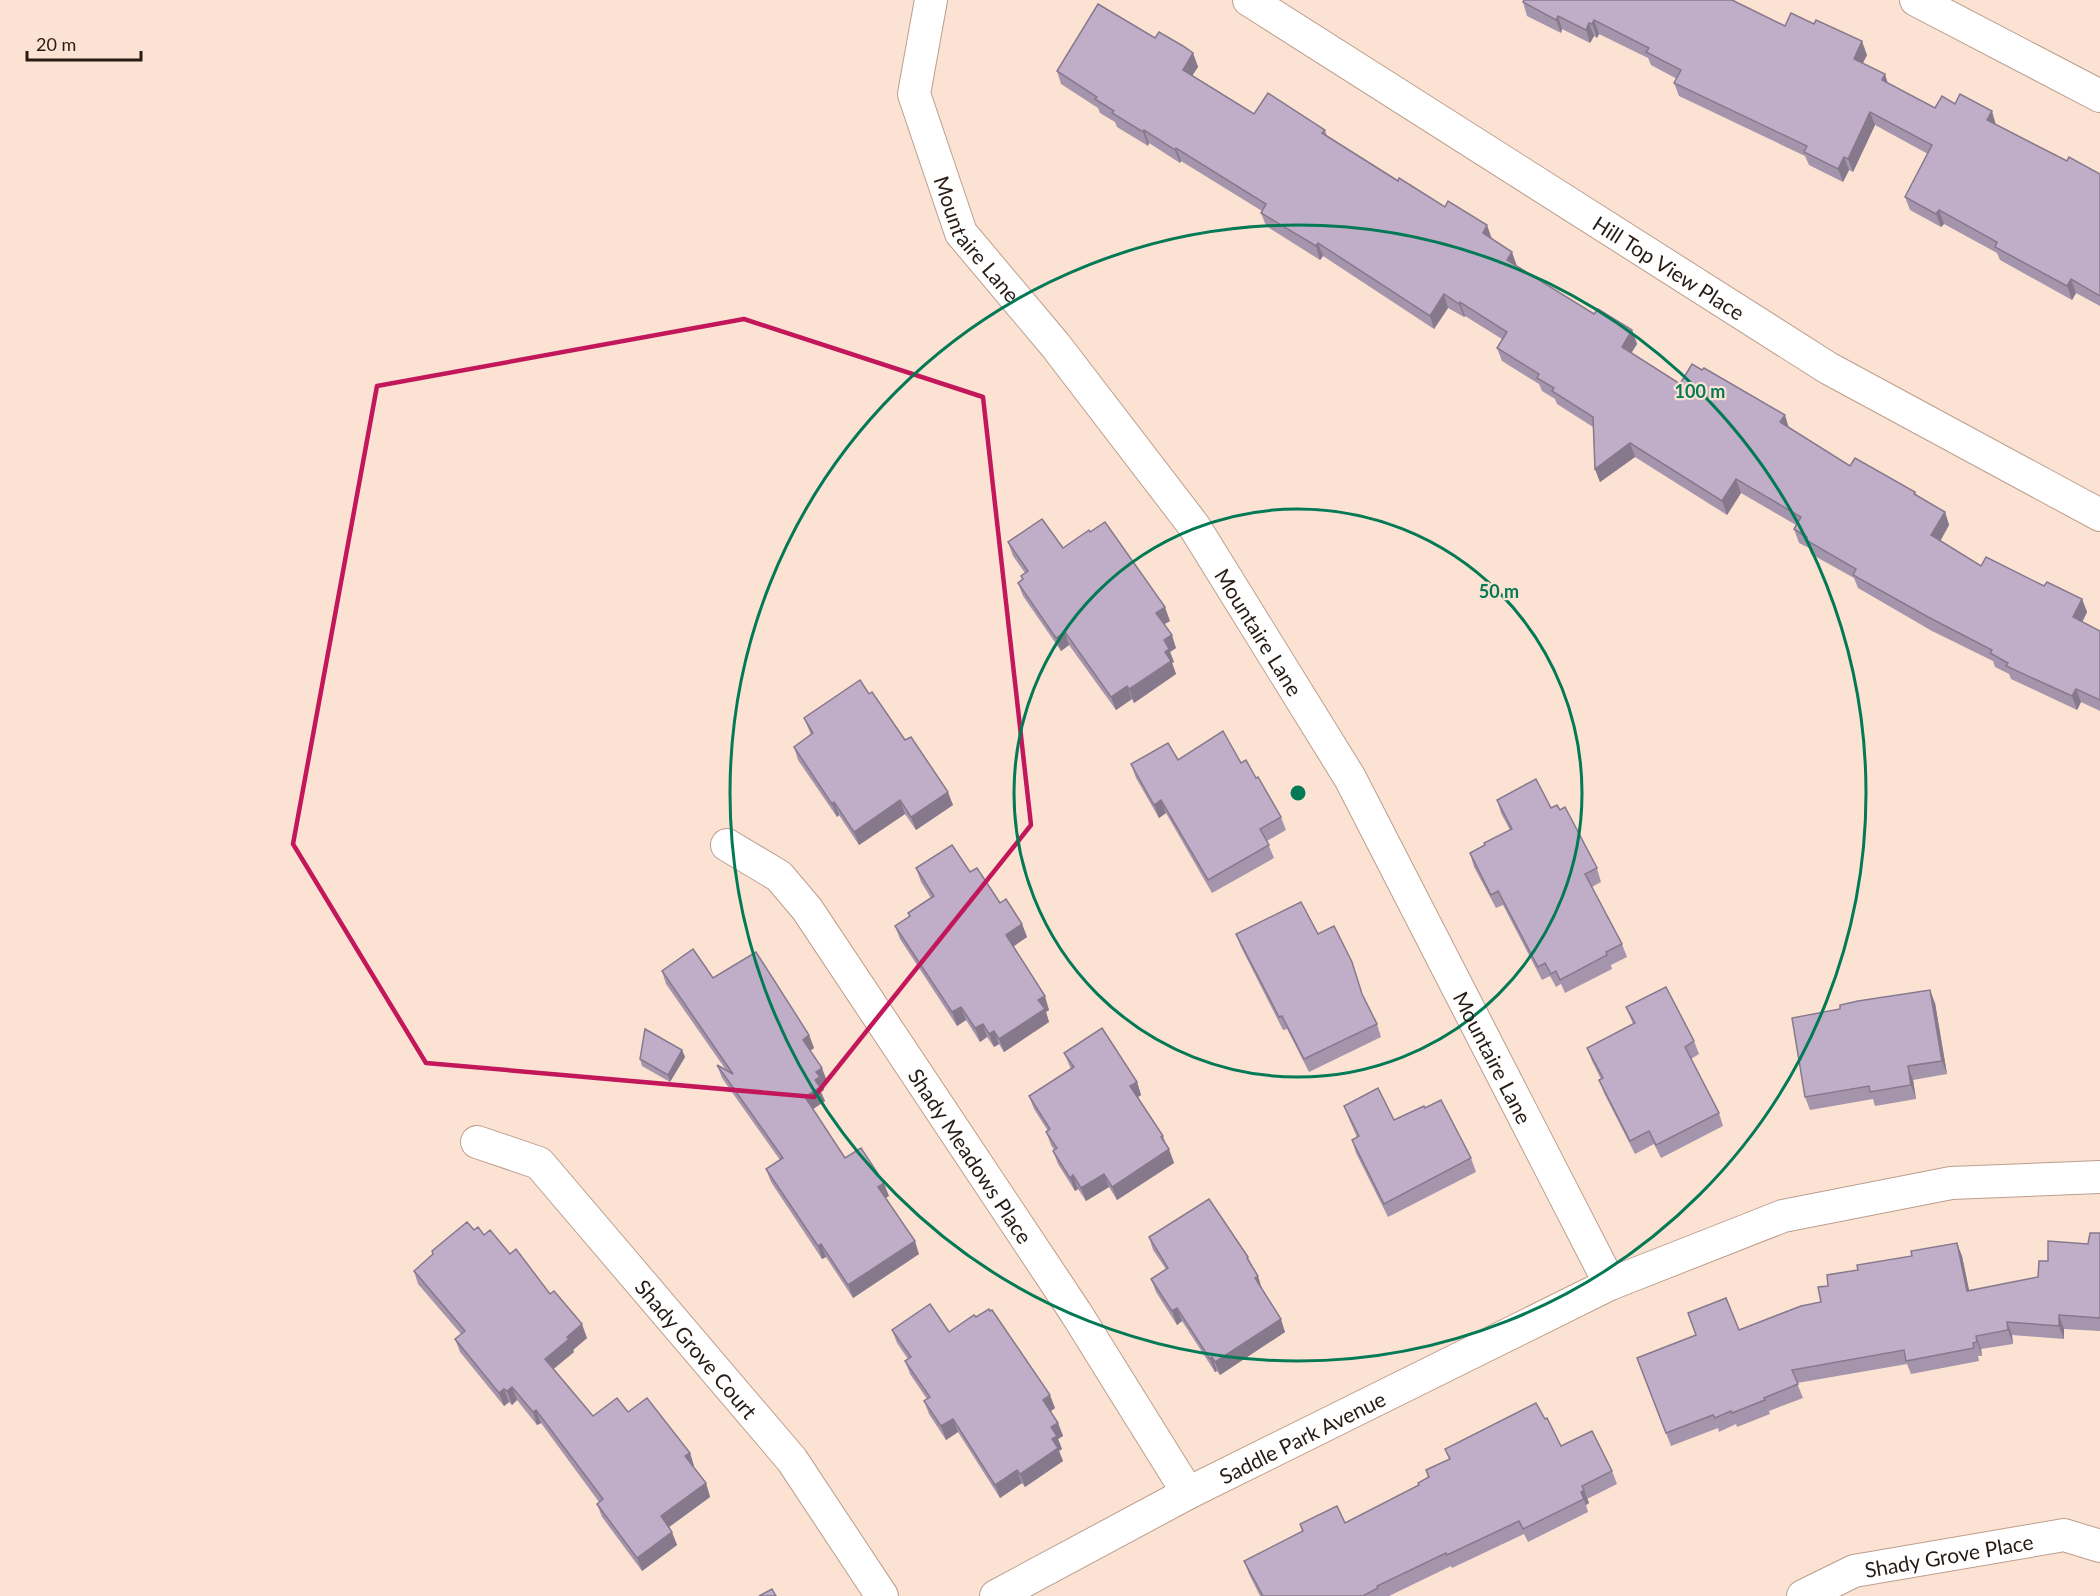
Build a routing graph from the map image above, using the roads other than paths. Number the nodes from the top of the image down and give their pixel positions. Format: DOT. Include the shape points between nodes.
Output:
graph roads {
  1 [pos="931,0"];
  2 [pos="1249,0"];
  3 [pos="1916,0"];
  4 [pos="2100,96"];
  5 [pos="2100,515"];
  6 [pos="727,845"];
  7 [pos="477,1142"];
  8 [pos="2100,1177"];
  9 [pos="1611,1284"];
  10 [pos="1188,1493"];
  11 [pos="2100,1546"];
  12 [pos="882,1596"];
  13 [pos="996,1596"];
  14 [pos="1803,1596"];
  1 -- 9 [label="street, Mountaire Lane" via="914,94 961,233 1056,346 1194,526 1350,777"];
  2 -- 5 [label="street, Hill Top View Place" via="1828,368"];
  3 -- 4 [label="street"];
  6 -- 10 [label="street, Shady Meadows Place" via="779,876 807,909 1077,1313"];
  7 -- 12 [label="street, Shady Grove Court" via="539,1164 792,1460"];
  8 -- 9 [label="street, Saddle Park Avenue" via="1951,1183 1783,1216"];
  9 -- 10 [label="street, Saddle Park Avenue"];
  10 -- 13 [label="street, Saddle Park Avenue"];
  11 -- 14 [label="street, Shady Grove Place" via="2064,1534 1854,1571"];
}
